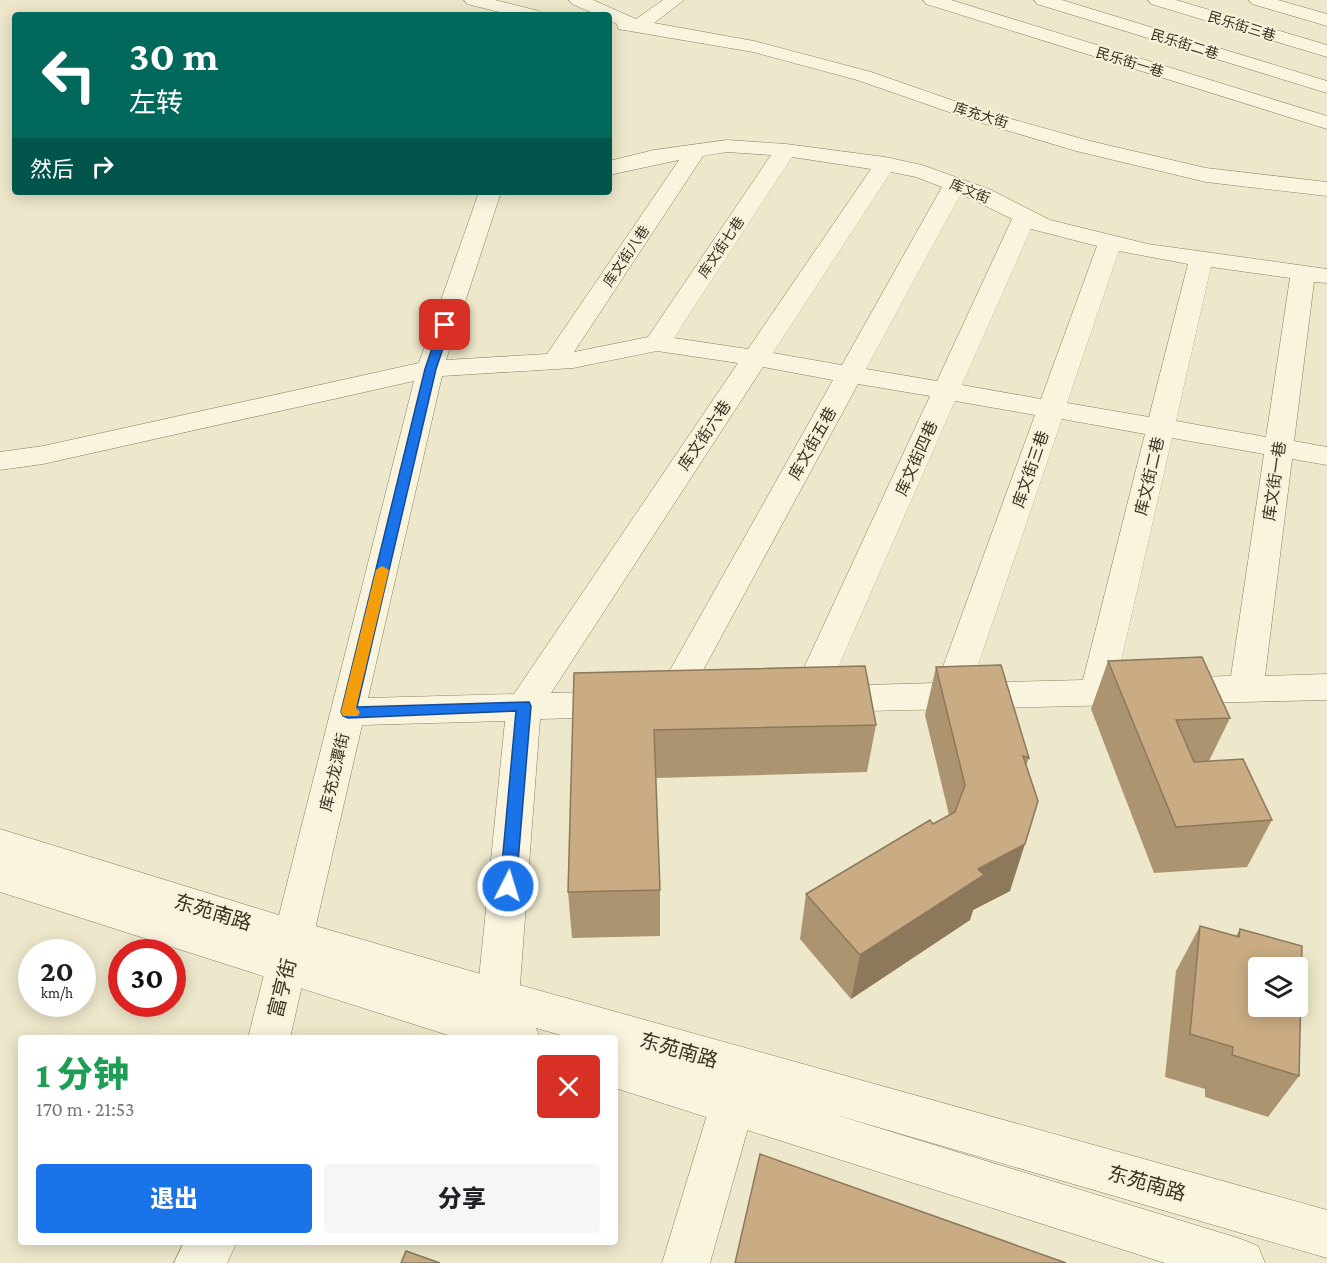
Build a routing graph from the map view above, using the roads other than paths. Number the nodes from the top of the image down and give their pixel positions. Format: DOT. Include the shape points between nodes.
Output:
graph roads {
  1 [pos="473,0"];
  2 [pos="675,0"];
  3 [pos="932,0"];
  4 [pos="1047,0"];
  5 [pos="1157,0"];
  6 [pos="1258,0"];
  7 [pos="579,1"];
  8 [pos="521,12"];
  9 [pos="567,12"];
  10 [pos="605,12"];
  11 [pos="612,15"];
  12 [pos="1327,20"];
  13 [pos="612,24"];
  14 [pos="1009,24"];
  15 [pos="638,26"];
  16 [pos="1327,51"];
  17 [pos="1327,87"];
  18 [pos="1327,123"];
  19 [pos="696,150"];
  20 [pos="786,150"];
  21 [pos="885,164"];
  22 [pos="612,167"];
  23 [pos="955,184"];
  24 [pos="1327,189"];
  25 [pos="489,195"];
  26 [pos="1025,216"];
  27 [pos="1110,242"];
  28 [pos="1201,259"];
  29 [pos="1315,275"];
  30 [pos="657,343"];
  31 [pos="755,358"];
  32 [pos="555,361"];
  33 [pos="430,369"];
  34 [pos="850,374"];
  35 [pos="946,391"];
  36 [pos="1051,409"];
  37 [pos="1161,428"];
  38 [pos="1279,448"];
  39 [pos="1327,456"];
  40 [pos="0,461"];
  41 [pos="1327,687"];
  42 [pos="1246,689"];
  43 [pos="1097,693"];
  44 [pos="950,696"];
  45 [pos="772,700"];
  46 [pos="806,700"];
  47 [pos="669,702"];
  48 [pos="703,702"];
  49 [pos="524,706"];
  50 [pos="348,712"];
  51 [pos="0,845"];
  52 [pos="0,876"];
  53 [pos="295,938"];
  54 [pos="498,998"];
  55 [pos="270,1035"];
  56 [pos="509,1035"];
  57 [pos="743,1068"];
  58 [pos="618,1069"];
  59 [pos="1327,1234"];
  60 [pos="211,1245"];
  61 [pos="198,1263"];
  62 [pos="686,1263"];
  63 [pos="1241,1263"];
  1 -- 8 [label="street"];
  2 -- 15 [label="street"];
  3 -- 14 [label="street, 民乐街一巷"];
  4 -- 14 [label="street"];
  4 -- 17 [label="street, 民乐街二巷"];
  5 -- 16 [label="street, 民乐街三巷"];
  6 -- 12 [label="street"];
  7 -- 9 [label="street"];
  7 -- 10 [label="street, 库充大街"];
  11 -- 15 [label="street, 库充大街"];
  13 -- 15 [label="street, 库充大街"];
  14 -- 18 [label="street, 民乐街一巷"];
  15 -- 24 [label="street, 库充大街" via="754,47 864,76 1021,128 1195,172"];
  19 -- 20 [label="street, 库文街" via="727,146"];
  19 -- 22 [label="street, 库文街"];
  19 -- 32 [label="street, 库文街八巷"];
  20 -- 21 [label="street, 库文街"];
  20 -- 30 [label="street, 库文街七巷"];
  21 -- 23 [label="street, 库文街"];
  21 -- 31 [label="street, 库文街六巷"];
  23 -- 26 [label="street, 库文街"];
  23 -- 34 [label="street, 库文街五巷"];
  25 -- 33 [label="street, 库充龙潭街"];
  26 -- 27 [label="street, 库文街" via="1042,225"];
  26 -- 35 [label="street, 库文街四巷"];
  27 -- 28 [label="street, 库文街"];
  27 -- 36 [label="street, 库文街三巷"];
  28 -- 29 [label="street, 库文街"];
  28 -- 37 [label="street, 库文街二巷"];
  29 -- 38 [label="street, 库文街一巷"];
  30 -- 31 [label="street"];
  30 -- 32 [label="street"];
  31 -- 34 [label="street"];
  31 -- 49 [label="street, 库文街六巷"];
  32 -- 33 [label="street"];
  33 -- 40 [label="street" via="43,455"];
  33 -- 50 [label="street, 库充龙潭街"];
  34 -- 35 [label="street"];
  34 -- 47 [label="street, 库文街五巷"];
  35 -- 36 [label="street"];
  35 -- 46 [label="street, 库文街四巷"];
  36 -- 37 [label="street"];
  36 -- 44 [label="street, 库文街三巷"];
  37 -- 38 [label="street"];
  37 -- 43 [label="street, 库文街二巷"];
  38 -- 39 [label="street"];
  38 -- 42 [label="street, 库文街一巷"];
  41 -- 42 [label="street"];
  42 -- 43 [label="street"];
  43 -- 44 [label="street"];
  44 -- 46 [label="street"];
  45 -- 46 [label="street"];
  47 -- 48 [label="street"];
  47 -- 49 [label="street"];
  49 -- 50 [label="street"];
  49 -- 54 [label="street"];
  50 -- 53 [label="street, 库充龙潭街"];
  51 -- 53 [label="street, 东苑南路"];
  52 -- 56 [label="street, 东苑南路"];
  53 -- 54 [label="street, 东苑南路"];
  53 -- 55 [label="street, 富亨街"];
  54 -- 57 [label="street, 东苑南路"];
  57 -- 59 [label="street, 东苑南路"];
  57 -- 62 [label="street"];
  58 -- 63 [label="street, 东苑南路"];
  60 -- 61 [label="street"];
}
